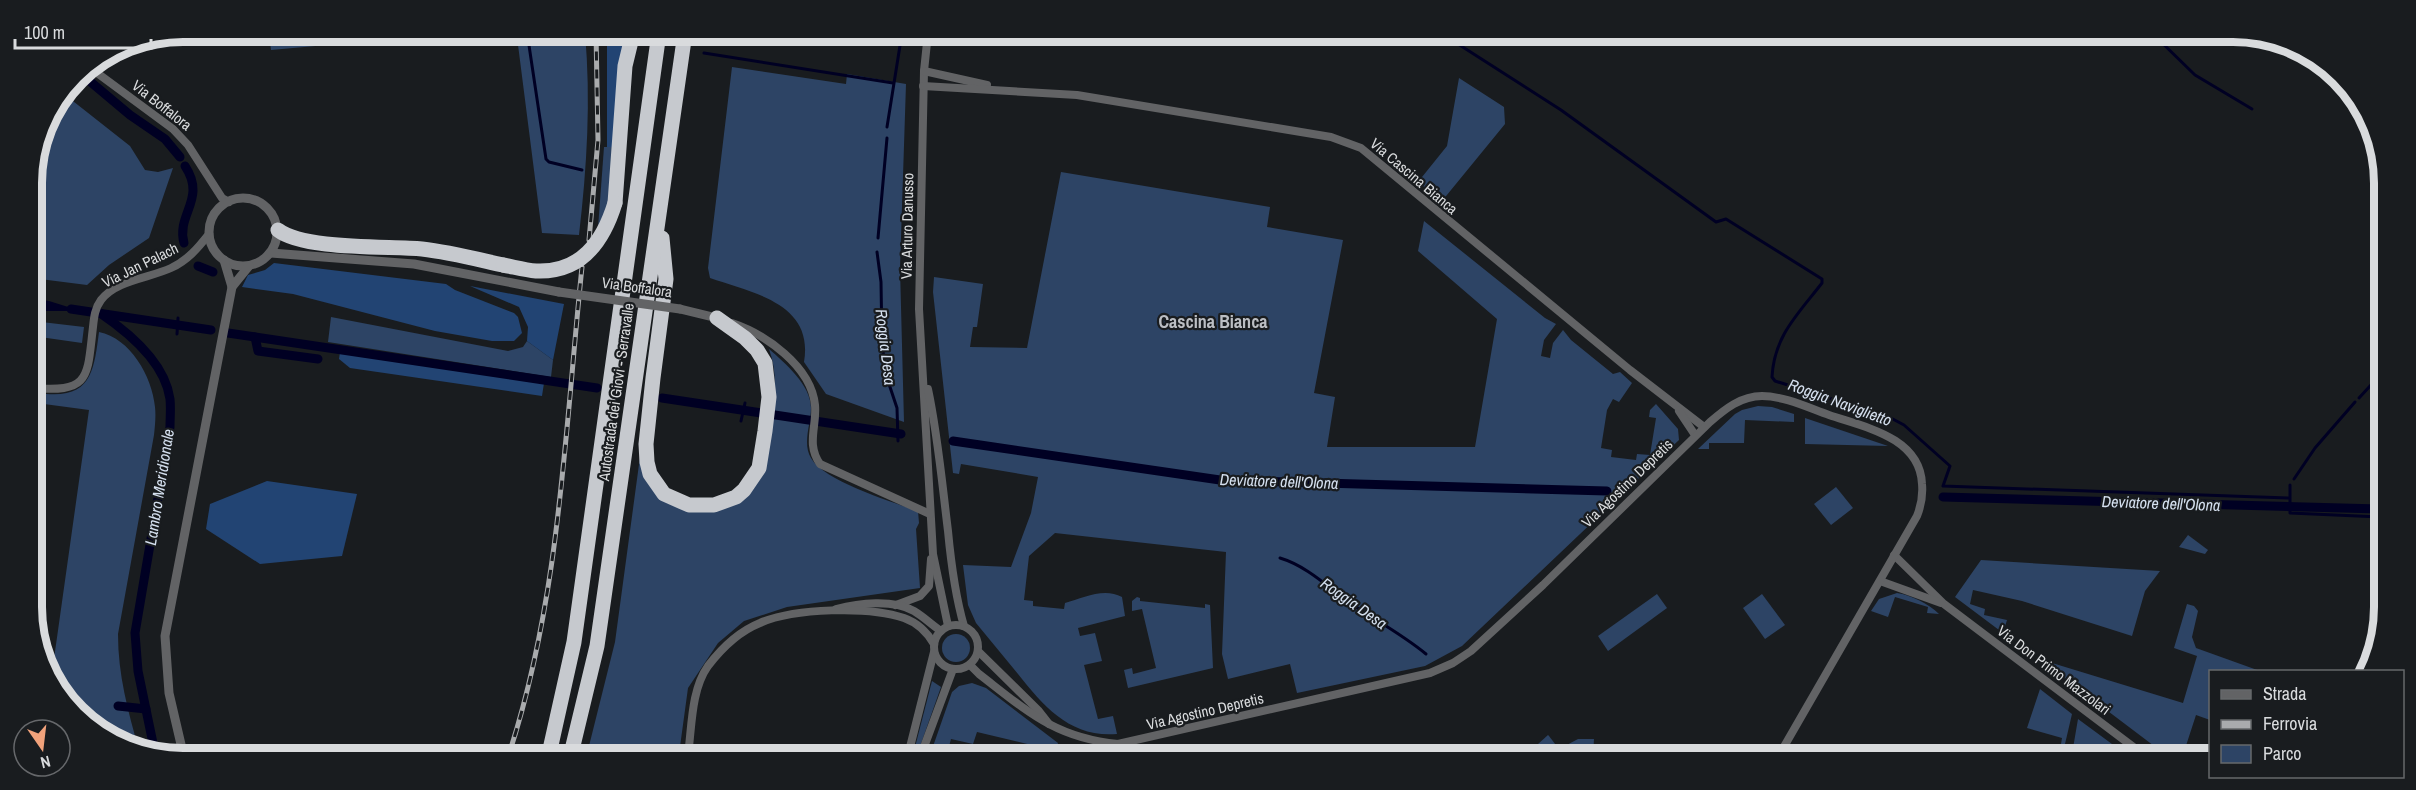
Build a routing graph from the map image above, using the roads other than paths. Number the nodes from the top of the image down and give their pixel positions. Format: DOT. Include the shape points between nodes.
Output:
graph roads {
  1 [pos="631,42"];
  2 [pos="654,42"];
  3 [pos="657,42"];
  4 [pos="684,42"];
  5 [pos="927,42"];
  6 [pos="654,62"];
  7 [pos="924,71"];
  8 [pos="96,72"];
  9 [pos="923,86"];
  10 [pos="1003,89"];
  11 [pos="229,202"];
  12 [pos="660,214"];
  13 [pos="278,230"];
  14 [pos="209,234"];
  15 [pos="271,253"];
  16 [pos="224,261"];
  17 [pos="249,266"];
  18 [pos="232,287"];
  19 [pos="717,318"];
  20 [pos="924,367"];
  21 [pos="42,389"];
  22 [pos="1677,408"];
  23 [pos="1704,427"];
  24 [pos="1695,435"];
  25 [pos="930,514"];
  26 [pos="933,554"];
  27 [pos="1894,555"];
  28 [pos="951,560"];
  29 [pos="1880,581"];
  30 [pos="1944,603"];
  31 [pos="895,605"];
  32 [pos="826,612"];
  33 [pos="948,626"];
  34 [pos="964,626"];
  35 [pos="940,631"];
  36 [pos="934,648"];
  37 [pos="978,651"];
  38 [pos="970,664"];
  39 [pos="953,669"];
  40 [pos="1050,725"];
  41 [pos="182,748"];
  42 [pos="550,748"];
  43 [pos="572,748"];
  44 [pos="689,748"];
  45 [pos="910,748"];
  46 [pos="924,748"];
  47 [pos="1783,748"];
  48 [pos="2135,748"];
  1 -- 13 [label="highway, bridge" via="625,66 615,203 598,243 575,262 536,271 423,249 314,241 289,237"];
  2 -- 6 [label="highway"];
  3 -- 6 [label="highway, Autostrada dei Giovi - Serravalle"];
  4 -- 12 [label="highway, Autostrada dei Giovi - Serravalle"];
  5 -- 7 [label="street, Via Arturo Danusso"];
  6 -- 42 [label="highway, Autostrada dei Giovi - Serravalle" via="574,642"];
  7 -- 9 [label="street, Via Arturo Danusso"];
  7 -- 10 [label="street, Via Cascina Bianca"];
  8 -- 11 [label="street, Via Boffalora" via="172,129 188,146 220,196"];
  9 -- 10 [label="street, Via Cascina Bianca"];
  9 -- 20 [label="street, Via Arturo Danusso" via="919,285"];
  10 -- 22 [label="street, Via Cascina Bianca" via="1099,98 1331,137 1361,148"];
  11 -- 13 [label="street" via="243,198 260,202 272,214"];
  11 -- 14 [label="street" via="214,214"];
  12 -- 19 [label="highway" via="666,279 647,462 664,494 675,501 702,507 736,497 753,480 759,468 769,397 765,363 758,350"];
  12 -- 43 [label="highway, Autostrada dei Giovi - Serravalle" via="597,646"];
  13 -- 15 [label="street"];
  14 -- 16 [label="street" via="213,249"];
  14 -- 21 [label="street, Via Jan Palach" via="178,264 106,294 97,306 86,374 73,386"];
  15 -- 17 [label="street"];
  15 -- 19 [label="street, Via Boffalora, bridge" via="414,264"];
  16 -- 17 [label="street"];
  16 -- 18 [label="street"];
  17 -- 18 [label="street"];
  18 -- 41 [label="street" via="165,636 169,693"];
  19 -- 25 [label="street, Via Boffalora" via="767,339 803,376 815,405 812,448 820,464"];
  20 -- 25 [label="street, Via Arturo Danusso"];
  20 -- 28 [label="street, Via Arturo Danusso" via="936,429"];
  22 -- 23 [label="street, Via Cascina Bianca"];
  22 -- 24 [label="street, Via Cascina Bianca"];
  23 -- 24 [label="street, Via Agostino Depretis"];
  23 -- 27 [label="street, Via Agostino Depretis" via="1730,405 1763,396 1896,440 1917,463 1922,487 1919,510"];
  24 -- 40 [label="street, Via Agostino Depretis" via="1471,651 1430,674 1118,744 1078,738"];
  25 -- 26 [label="street, Via Arturo Danusso"];
  26 -- 28 [label="street" via="939,565"];
  26 -- 31 [label="street" via="929,586 920,596"];
  26 -- 33 [label="street, Via Arturo Danusso"];
  27 -- 29 [label="street, Via Agostino Depretis"];
  27 -- 30 [label="street, Via Don Primo Mazzolari"];
  28 -- 34 [label="street, Via Arturo Danusso"];
  29 -- 30 [label="street, Via Don Primo Mazzolari"];
  29 -- 47 [label="street, Via Agostino Depretis"];
  30 -- 48 [label="street, Via Don Primo Mazzolari"];
  31 -- 32 [label="street" via="846,606"];
  31 -- 35 [label="street" via="913,610"];
  32 -- 36 [label="street" via="906,618 922,628"];
  32 -- 44 [label="street" via="789,614 761,622 721,652 699,682"];
  33 -- 34 [label="street"];
  33 -- 35 [label="street"];
  34 -- 37 [label="street" via="977,638"];
  35 -- 36 [label="street"];
  36 -- 39 [label="street" via="941,663"];
  36 -- 45 [label="street"];
  37 -- 38 [label="street"];
  37 -- 40 [label="street, Via Agostino Depretis"];
  38 -- 39 [label="street"];
  38 -- 40 [label="street, Via Agostino Depretis" via="1032,716"];
  39 -- 46 [label="street"];
}
